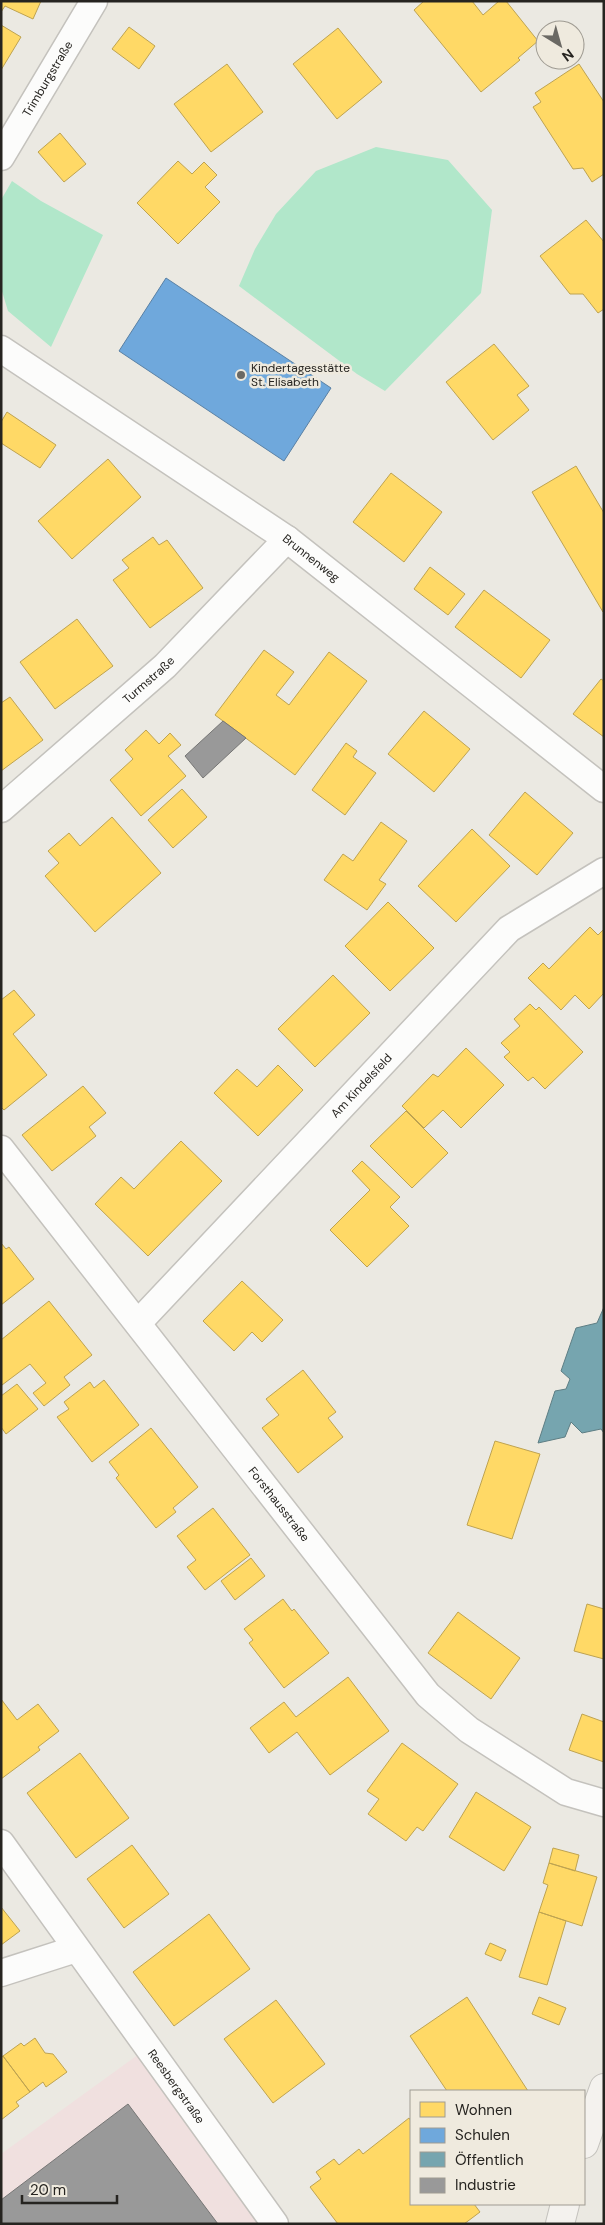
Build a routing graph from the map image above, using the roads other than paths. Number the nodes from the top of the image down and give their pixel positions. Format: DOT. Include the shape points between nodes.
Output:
graph roads {
  1 [pos="94,1"];
  2 [pos="1,157"];
  3 [pos="1,349"];
  4 [pos="287,539"];
  5 [pos="604,789"];
  6 [pos="1,809"];
  7 [pos="604,871"];
  8 [pos="1,1149"];
  9 [pos="138,1324"];
  10 [pos="604,1803"];
  11 [pos="1,1843"];
  12 [pos="76,1949"];
  13 [pos="1,1973"];
  14 [pos="604,2088"];
  15 [pos="585,2141"];
  16 [pos="565,2205"];
  17 [pos="274,2224"];
  18 [pos="560,2224"];
  1 -- 2 [label="street, Trimburgstraße"];
  3 -- 4 [label="street, Brunnenweg"];
  4 -- 5 [label="street, Brunnenweg"];
  4 -- 6 [label="street, Turmstraße" via="165,666"];
  7 -- 9 [label="street, Am Kindelsfeld" via="509,929"];
  8 -- 9 [label="street, Forsthausstraße"];
  9 -- 10 [label="street, Forsthausstraße" via="428,1695 469,1730 566,1792"];
  11 -- 12 [label="street, Reesbergstraße"];
  12 -- 13 [label="street"];
  12 -- 17 [label="street, Reesbergstraße"];
  14 -- 15 [label="main road"];
  16 -- 18 [label="main road"];
}
